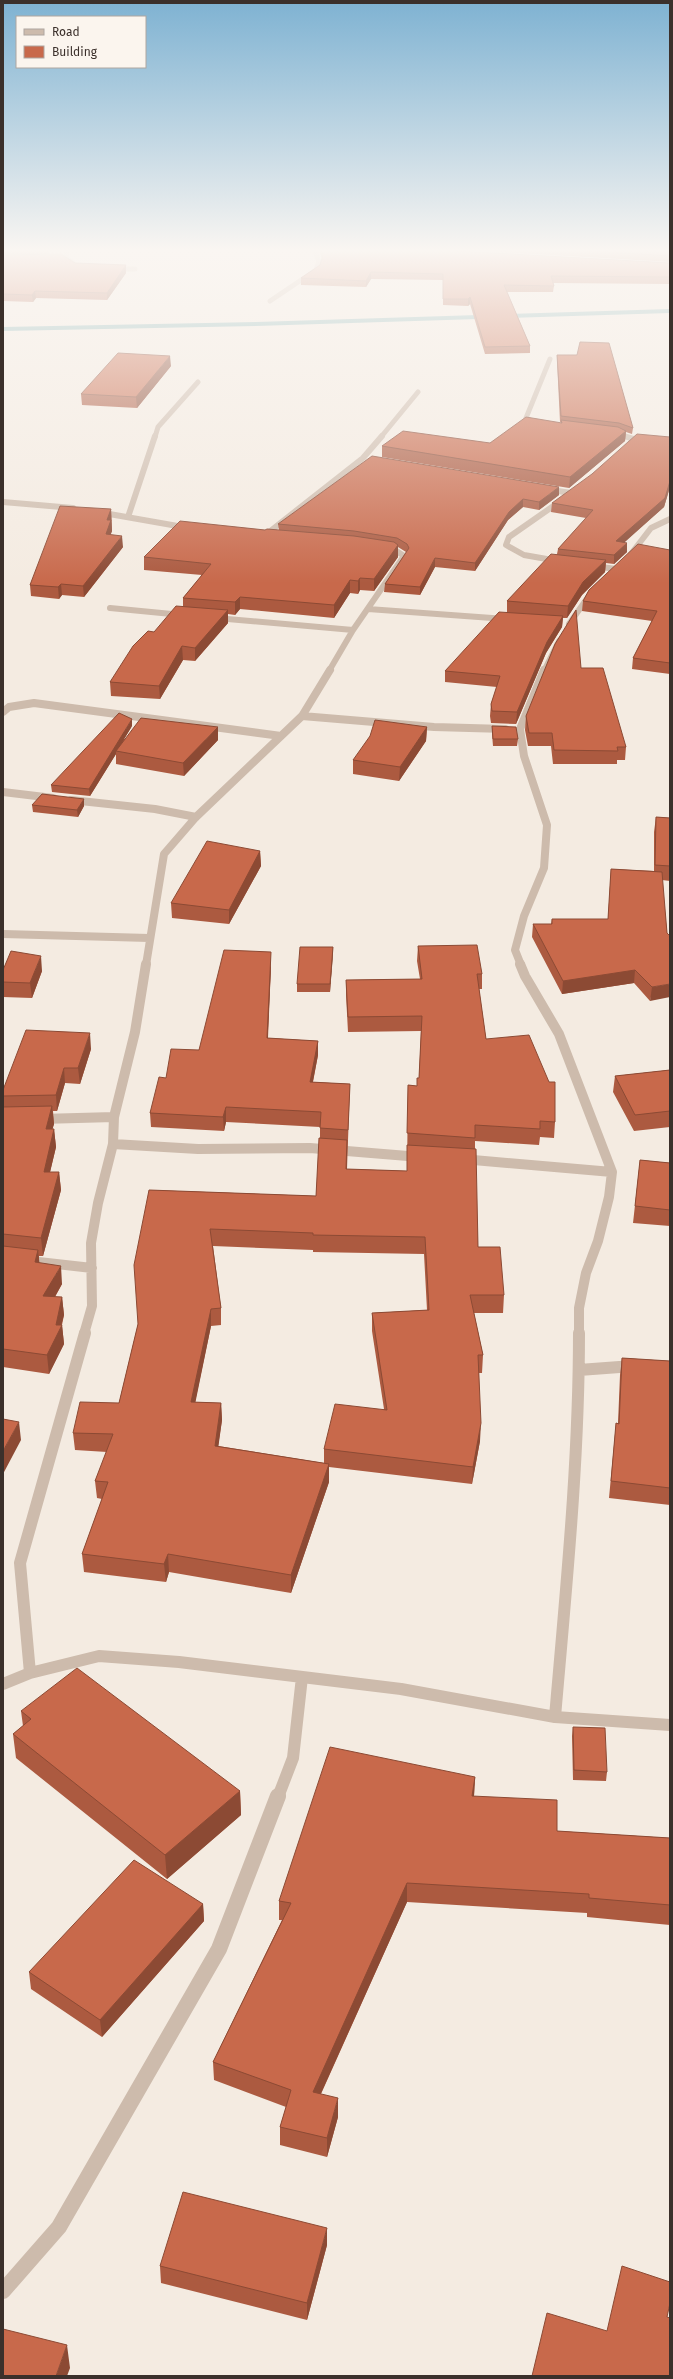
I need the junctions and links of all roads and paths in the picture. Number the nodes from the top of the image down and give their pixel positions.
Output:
1 (549, 361) edge
2 (198, 382) dead end
3 (418, 392) dead end
4 (542, 424) edge
5 (603, 431) edge
6 (620, 454) edge
7 (363, 458) junction
8 (371, 459) edge
9 (540, 488) edge
10 (577, 488) edge
11 (571, 493) junction
12 (3, 502) edge
13 (78, 509) edge
14 (92, 512) edge
15 (128, 518) junction
16 (670, 519) edge
17 (196, 529) edge
18 (257, 536) edge
19 (264, 536) junction
20 (272, 537) edge
21 (382, 548) edge
22 (562, 561) edge
23 (585, 564) edge
24 (621, 564) junction
25 (110, 608) dead end
26 (368, 609) junction
27 (189, 615) edge
28 (204, 617) edge
29 (516, 620) edge
30 (353, 630) junction
31 (3, 712) edge
32 (302, 716) junction
33 (520, 729) junction
34 (281, 736) junction
35 (3, 792) edge
36 (196, 817) junction
37 (3, 934) edge
38 (149, 938) junction
39 (114, 1117) junction
40 (28, 1119) edge
41 (113, 1144) junction
42 (430, 1157) edge
43 (454, 1159) edge
44 (612, 1172) junction
45 (3, 1258) edge
46 (92, 1268) junction
47 (642, 1366) edge
48 (579, 1370) junction
49 (30, 1673) junction
50 (302, 1677) junction
51 (3, 1684) edge
52 (555, 1717) junction
53 (670, 1725) edge
54 (3, 2291) edge

1 - 4 street
2 - 15 street
3 - 7 street
5 - 6 street
7 - 8 street
7 - 19 street
9 - 11 street
10 - 11 street
11 - 22 street
12 - 13 street
14 - 15 street
15 - 17 street
16 - 24 street
18 - 19 street
19 - 20 street
21 - 26 street
23 - 24 street
24 - 33 street
25 - 27 street
26 - 29 street
26 - 30 street
28 - 30 street
30 - 32 street
31 - 34 street
32 - 33 street
32 - 34 street
33 - 44 street
34 - 36 street
35 - 36 street
36 - 38 street
37 - 38 street
38 - 39 street
39 - 40 street
39 - 41 street
41 - 42 street
41 - 46 street
43 - 44 street
44 - 48 street
45 - 46 street
46 - 49 street
47 - 48 street
48 - 52 street
49 - 50 street
49 - 51 street
50 - 52 street
50 - 54 street
52 - 53 street

